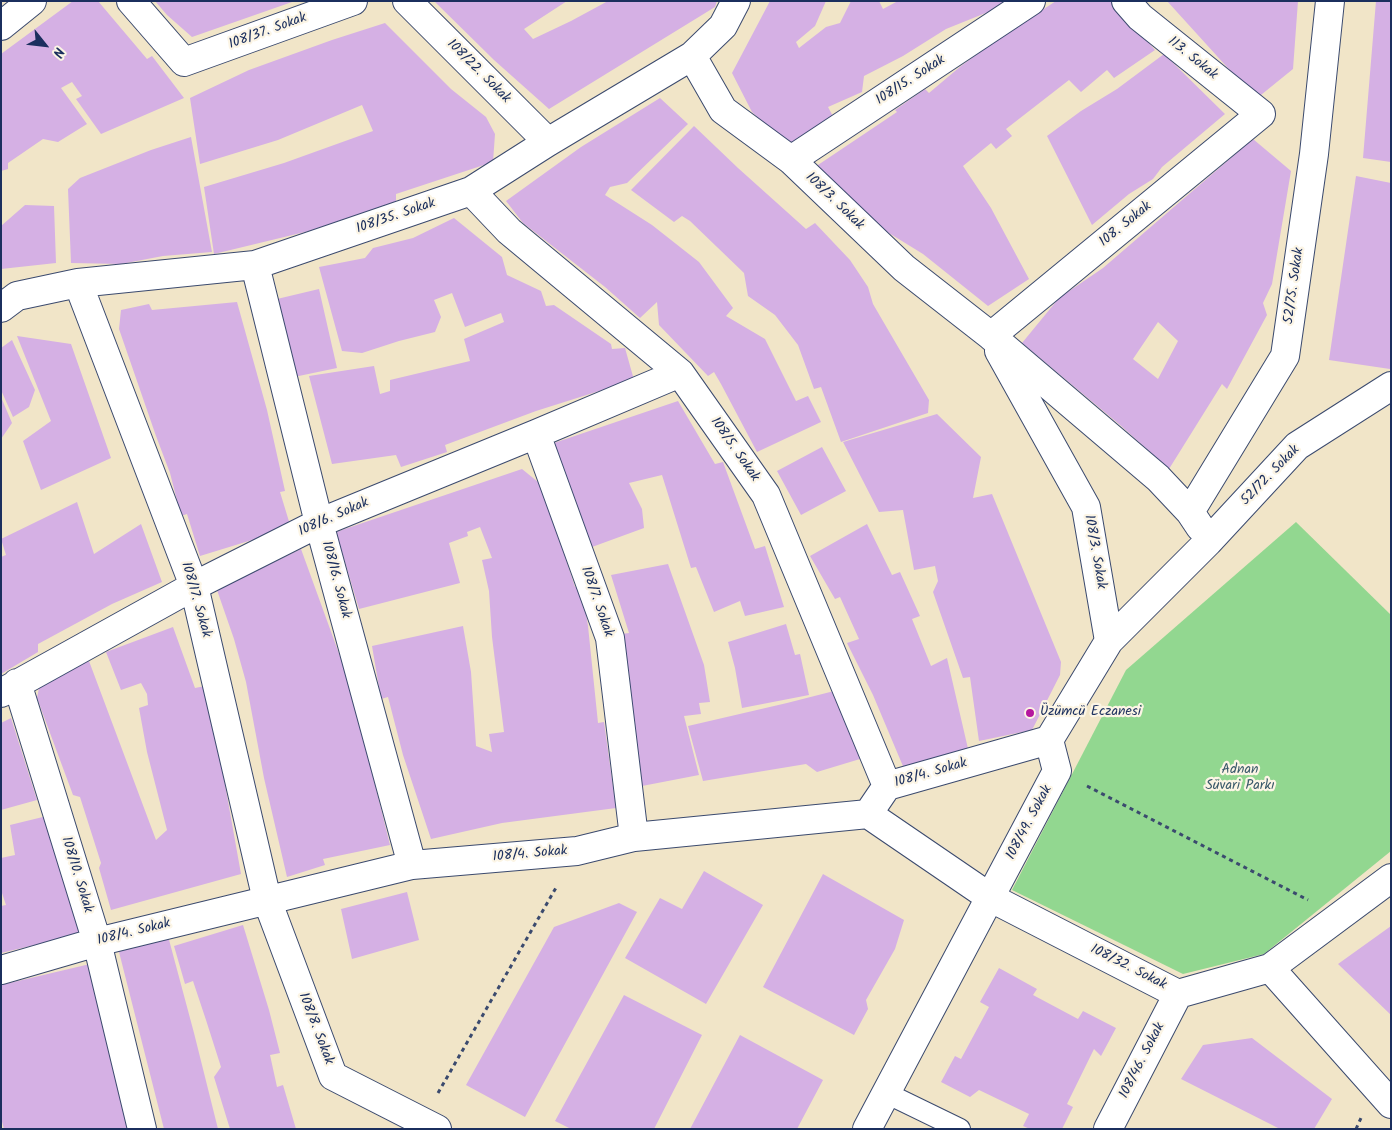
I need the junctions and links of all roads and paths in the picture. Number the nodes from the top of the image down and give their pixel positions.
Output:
1 (32, 1) edge
2 (131, 1) edge
3 (353, 1) edge
4 (407, 1) edge
5 (736, 1) edge
6 (1031, 1) edge
7 (1126, 1) edge
8 (1330, 1) edge
9 (1, 26) edge
10 (692, 56) junction
11 (1260, 114) joint
12 (548, 142) junction
13 (791, 160) junction
14 (471, 191) junction
15 (256, 265) junction
16 (78, 283) junction
17 (1, 308) edge
18 (991, 336) junction
19 (680, 373) junction
20 (1391, 386) edge
21 (536, 434) junction
22 (1190, 512) junction
23 (319, 523) junction
24 (1208, 542) junction
25 (194, 586) junction
26 (1109, 641) junction
27 (9, 688) edge
28 (1049, 740) junction
29 (1057, 770) junction
30 (887, 786) junction
31 (868, 814) junction
32 (634, 837) junction
33 (577, 851) junction
34 (412, 865) junction
35 (1391, 878) edge
36 (991, 898) junction
37 (267, 900) junction
38 (1339, 916) junction
39 (97, 942) junction
40 (1270, 968) junction
41 (1, 970) edge
42 (1178, 994) junction
43 (886, 1093) junction
44 (1391, 1104) edge
45 (424, 1126) edge
46 (142, 1129) edge
47 (867, 1129) edge
48 (960, 1129) edge
49 (1108, 1129) edge

1 - 9 street
2 - 3 street, 108/37. Sokak
4 - 12 street, 108/22. Sokak
5 - 10 street, 108/35. Sokak
6 - 13 street, 108/15. Sokak
7 - 11 street, 113. Sokak
8 - 22 street, 52/75. Sokak
10 - 12 street, 108/35. Sokak
10 - 13 street, 108/3. Sokak
11 - 18 street, 108. Sokak
12 - 14 street, 108/35. Sokak
13 - 18 street, 108/3. Sokak
14 - 15 street, 108/35. Sokak
14 - 19 street, 108/5. Sokak
15 - 16 street, 108/35. Sokak
15 - 23 street, 108/16. Sokak
16 - 17 street, 108/35. Sokak
16 - 25 street, 108/17. Sokak
18 - 22 street, 108/3. Sokak
18 - 26 street, 108/3. Sokak
19 - 21 street, 108/6. Sokak
19 - 30 street, 108/5. Sokak
20 - 24 street, 52/72. Sokak
21 - 23 street, 108/6. Sokak
21 - 32 street, 108/7. Sokak
22 - 24 street
23 - 25 street, 108/6. Sokak
23 - 34 street, 108/16. Sokak
24 - 26 street
25 - 27 street, 108/6. Sokak
25 - 37 street, 108/17. Sokak
26 - 28 street
27 - 39 street, 108/10. Sokak
28 - 29 street, 108/49. Sokak
28 - 30 street, 108/4. Sokak
29 - 36 street, 108/49. Sokak
29 - 38 path
30 - 31 street, 108/4. Sokak
31 - 32 street, 108/4. Sokak
31 - 36 street, 108/32. Sokak
32 - 33 street, 108/4. Sokak
33 - 34 street, 108/4. Sokak
33 - 45 path
34 - 37 street, 108/4. Sokak
35 - 38 street
36 - 42 street, 108/32. Sokak
36 - 43 street, 108/49. Sokak
37 - 39 street, 108/4. Sokak
37 - 45 street, 108/8. Sokak
38 - 40 street
39 - 41 street, 108/4. Sokak
39 - 46 street, 108/10. Sokak
40 - 42 street, 108/32. Sokak
40 - 44 street
42 - 49 street, 108/46. Sokak
43 - 47 street, 108/49. Sokak
43 - 48 lane

